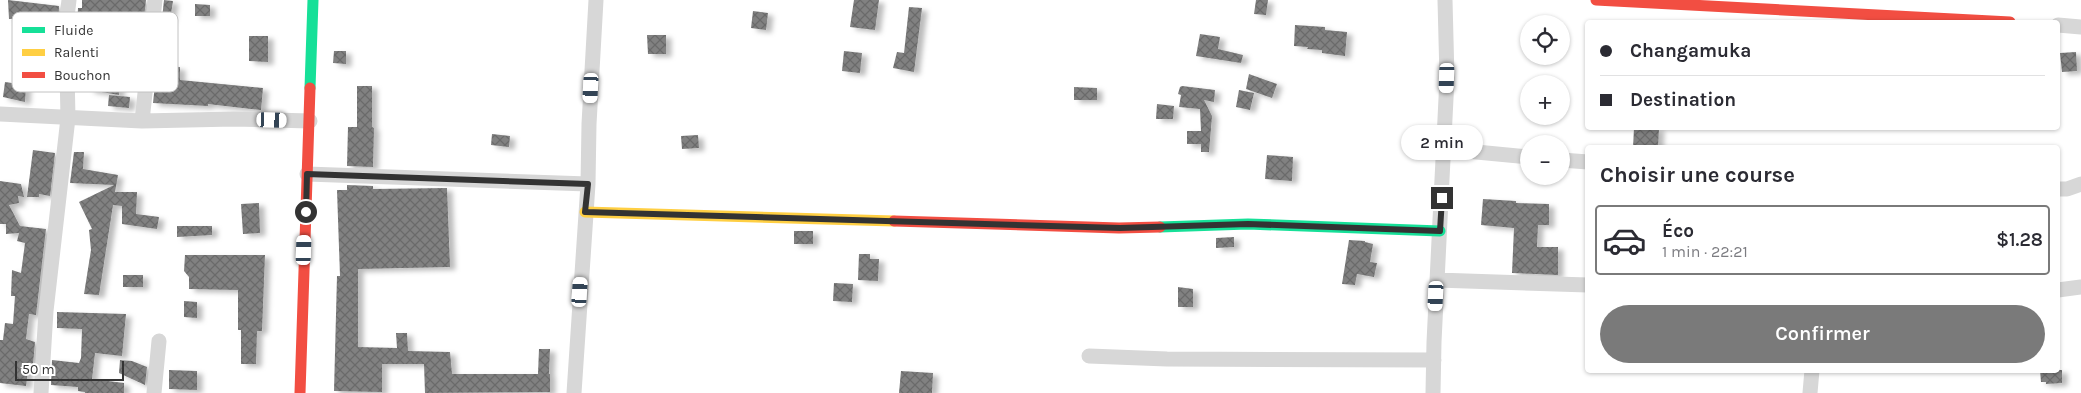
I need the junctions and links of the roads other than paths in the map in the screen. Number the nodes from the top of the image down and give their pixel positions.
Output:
1 (313, 0) edge
2 (596, 0) edge
3 (1445, 0) edge
4 (1596, 0) edge
5 (1972, 20) edge
6 (2060, 25) edge
7 (2081, 27) edge
8 (67, 92) edge
9 (145, 92) edge
10 (0, 114) edge
11 (68, 118) junction
12 (310, 121) junction
13 (142, 122) junction
14 (1445, 149) junction
15 (1520, 156) edge
16 (1570, 161) edge
17 (1585, 162) edge
18 (307, 174) junction
19 (588, 184) junction
20 (2081, 184) edge
21 (2060, 189) edge
22 (585, 212) junction
23 (1440, 231) junction
24 (1437, 280) junction
25 (1585, 285) edge
26 (2081, 287) edge
27 (2060, 290) edge
28 (159, 341) dead end
29 (1089, 356) dead end
30 (1434, 360) junction
31 (1812, 373) edge
32 (41, 393) edge
33 (154, 393) edge
34 (300, 393) edge
35 (574, 393) edge
36 (1433, 393) edge
37 (1810, 393) edge

1 - 12 main road
2 - 19 street
3 - 14 street
4 - 5 main road
6 - 7 street
8 - 11 street
9 - 13 street
10 - 11 street
11 - 13 street
11 - 32 street
12 - 13 street
12 - 18 main road
14 - 15 street
14 - 23 street
16 - 17 street
18 - 19 street
18 - 34 main road
19 - 22 street
20 - 21 street
22 - 23 main road
22 - 35 street
23 - 24 street
24 - 25 street
24 - 30 street
26 - 27 street
28 - 33 street
29 - 30 street
30 - 36 street
31 - 37 street

